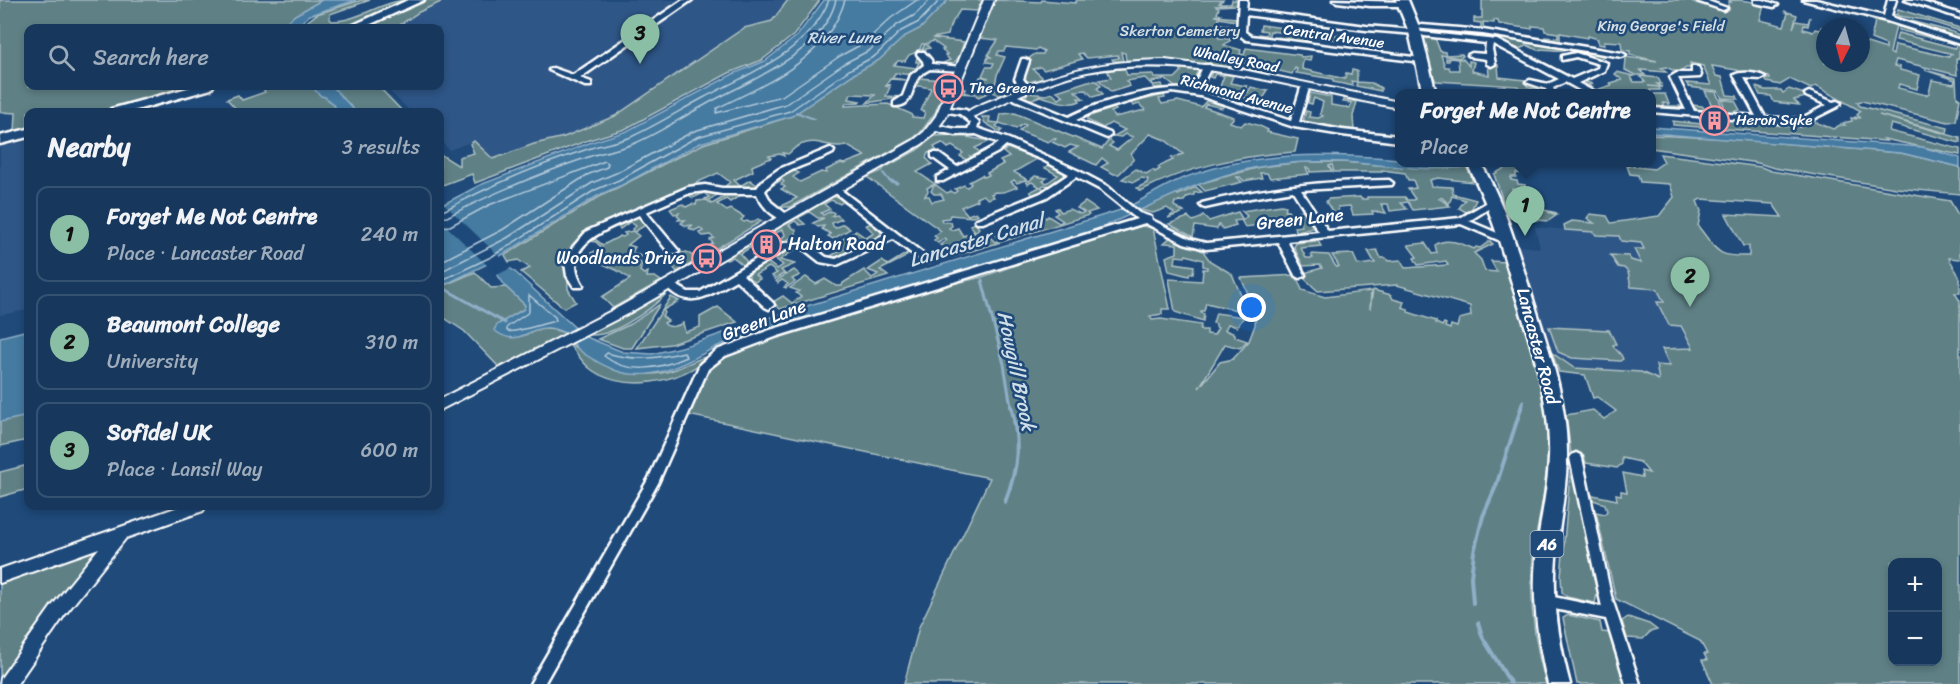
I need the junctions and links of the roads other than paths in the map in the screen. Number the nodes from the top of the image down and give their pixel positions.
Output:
1 (418, 0) edge
2 (688, 0) edge
3 (989, 0) edge
4 (1243, 0) edge
5 (1337, 0) edge
6 (1698, 0) edge
7 (1806, 0) edge
8 (1892, 0) edge
9 (1909, 0) edge
10 (1388, 2) edge
11 (1403, 2) edge
12 (1723, 8) dead end
13 (1241, 12) junction
14 (1960, 16) edge
15 (1888, 19) junction
16 (362, 24) edge
17 (1415, 30) junction
18 (1490, 41) junction
19 (1960, 42) edge
20 (921, 54) dead end
21 (1472, 55) dead end
22 (1622, 55) dead end
23 (1565, 58) dead end
24 (1421, 60) junction
25 (1025, 61) dead end
26 (928, 66) junction
27 (1206, 67) junction
28 (961, 69) junction
29 (1695, 69) dead end
30 (553, 70) dead end
31 (1761, 77) dead end
32 (574, 78) junction
33 (1570, 81) junction
34 (1530, 82) dead end
35 (588, 84) dead end
36 (1026, 88) junction
37 (1305, 88) junction
38 (1429, 89) edge
39 (1548, 89) edge
40 (1553, 89) edge
41 (1586, 89) edge
42 (193, 90) edge
43 (1194, 94) junction
44 (1809, 94) dead end
45 (1010, 96) junction
46 (897, 104) dead end
47 (1395, 104) edge
48 (130, 108) edge
49 (945, 109) junction
50 (1656, 110) edge
51 (1691, 113) junction
52 (968, 115) junction
53 (1071, 119) junction
54 (1762, 119) junction
55 (1294, 124) junction
56 (934, 128) junction
57 (972, 130) junction
58 (24, 135) edge
59 (1107, 135) dead end
60 (1395, 139) edge
61 (0, 140) edge
62 (1006, 141) junction
63 (830, 151) dead end
64 (935, 155) dead end
65 (1476, 167) edge
66 (957, 170) junction
67 (1076, 173) junction
68 (940, 179) dead end
69 (1389, 183) dead end
70 (1295, 188) junction
71 (836, 189) junction
72 (760, 191) junction
73 (1493, 202) junction
74 (1205, 205) dead end
75 (641, 212) junction
76 (786, 218) junction
77 (1148, 219) junction
78 (980, 221) dead end
79 (1461, 221) junction
80 (894, 234) junction
81 (1324, 234) junction
82 (1281, 239) junction
83 (1506, 240) junction
84 (674, 251) dead end
85 (919, 258) dead end
86 (737, 275) junction
87 (1299, 275) dead end
88 (669, 284) junction
89 (578, 285) dead end
90 (764, 304) dead end
91 (444, 403) edge
92 (1576, 458) dead end
93 (187, 510) edge
94 (120, 534) junction
95 (0, 576) edge
96 (1544, 602) junction
97 (1610, 614) junction
98 (7, 684) edge
99 (537, 684) edge
100 (1559, 684) edge
101 (1633, 684) edge

1 - 16 main road
2 - 32 street
3 - 28 street
4 - 13 street
5 - 10 street
6 - 12 street
7 - 15 street
8 - 15 street
9 - 14 street
10 - 11 street
11 - 17 main road
13 - 17 street
13 - 24 street, Central Avenue
15 - 19 street
17 - 18 street
17 - 22 street
17 - 24 main road
18 - 21 street
18 - 33 street
20 - 26 street
23 - 33 street
24 - 38 main road
25 - 36 street
26 - 28 street
26 - 46 street
27 - 36 street, Whalley Road
27 - 37 street, Whalley Road
27 - 43 street
28 - 49 street
29 - 51 street
30 - 32 street
31 - 54 street
32 - 35 street
33 - 40 street
33 - 41 street
34 - 39 street
36 - 45 street, Whalley Road
37 - 47 street, Whalley Road
37 - 55 street
42 - 48 main road
43 - 53 street, Richmond Avenue
43 - 55 street, Richmond Avenue
44 - 54 street
45 - 52 street, Whalley Road
45 - 53 street
49 - 52 street
49 - 56 street
50 - 51 street
51 - 54 street
52 - 57 street
53 - 59 street
55 - 60 street, Richmond Avenue
56 - 57 street, Green Lane
56 - 71 street
57 - 62 street, Green Lane
58 - 61 main road
62 - 66 street
62 - 67 street, Green Lane
63 - 72 street
64 - 66 street
65 - 73 main road, A6
66 - 68 street
67 - 77 street, Green Lane
67 - 78 street
69 - 70 street
70 - 74 street
70 - 81 street
71 - 76 street
71 - 80 street
72 - 75 street
72 - 76 street
73 - 79 street, Green Lane
73 - 83 main road, Lancaster Road / A6
75 - 84 street
75 - 89 street
76 - 88 street
77 - 82 street, Green Lane
77 - 99 street, Green Lane
79 - 81 street, Green Lane
79 - 83 street, Green Lane
80 - 85 street
80 - 86 street
81 - 82 street, Green Lane
82 - 87 street
83 - 96 main road, Lancaster Road / A6
86 - 88 street
86 - 90 street
88 - 91 street
92 - 97 street
93 - 94 street
94 - 95 street
94 - 98 street
96 - 97 street
96 - 100 main road, Lancaster Road / A6
97 - 101 street

